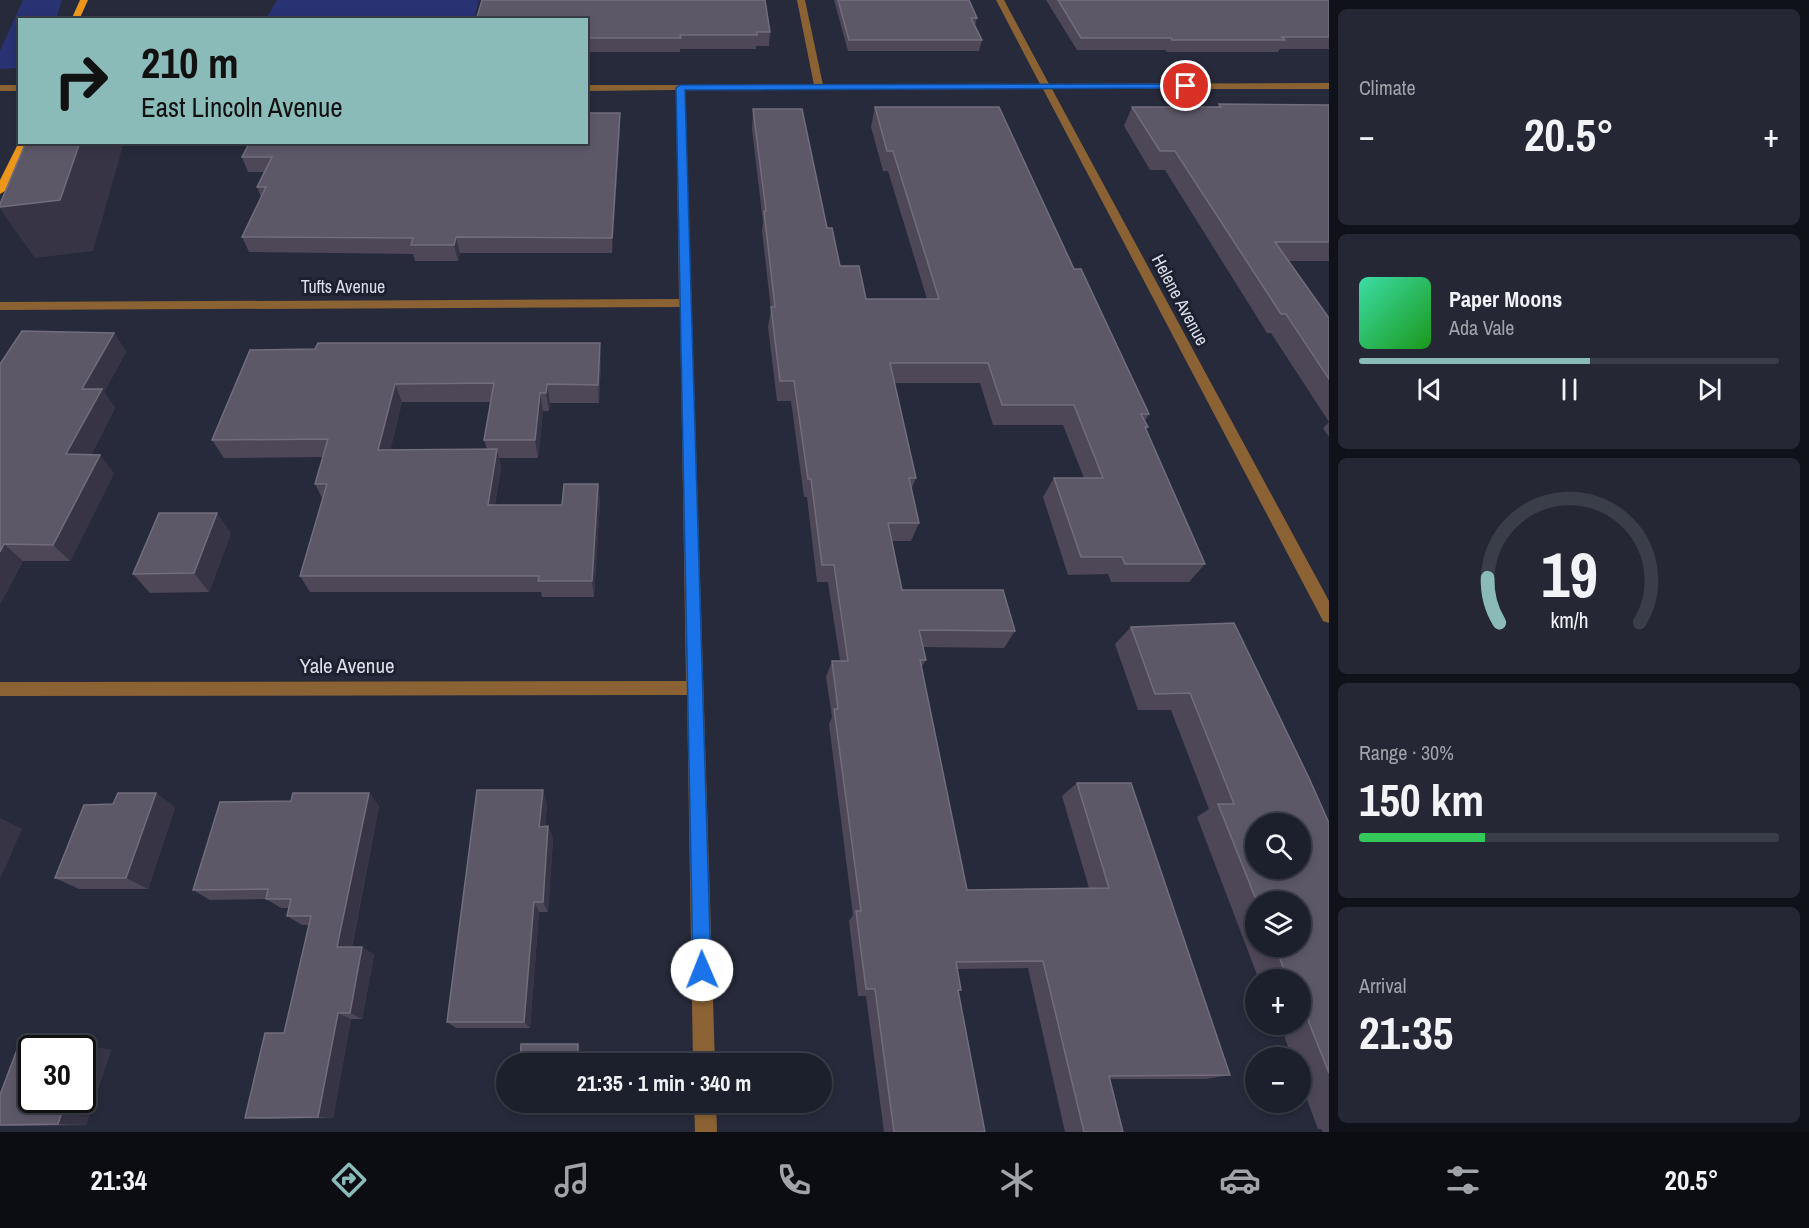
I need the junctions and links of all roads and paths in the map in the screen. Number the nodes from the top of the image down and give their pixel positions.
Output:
1 (84, 0) edge
2 (801, 0) edge
3 (1000, 0) edge
4 (76, 18) edge
5 (1329, 86) edge
6 (819, 87) junction
7 (1046, 87) junction
8 (0, 88) edge
9 (18, 88) edge
10 (588, 88) edge
11 (680, 88) junction
12 (22, 144) edge
13 (0, 191) edge
14 (686, 303) junction
15 (0, 306) edge
16 (1329, 616) edge
17 (695, 688) junction
18 (0, 689) edge
19 (704, 1053) edge
20 (705, 1113) edge
21 (706, 1132) edge

1 - 4 main road
2 - 6 street
3 - 7 street, Helene Avenue
5 - 7 street
6 - 7 street
6 - 11 street
7 - 16 street, Helene Avenue
8 - 9 street
10 - 11 street
11 - 14 street
12 - 13 main road
14 - 15 street, Tufts Avenue
14 - 17 street
17 - 18 street, Yale Avenue
17 - 19 street
20 - 21 street

